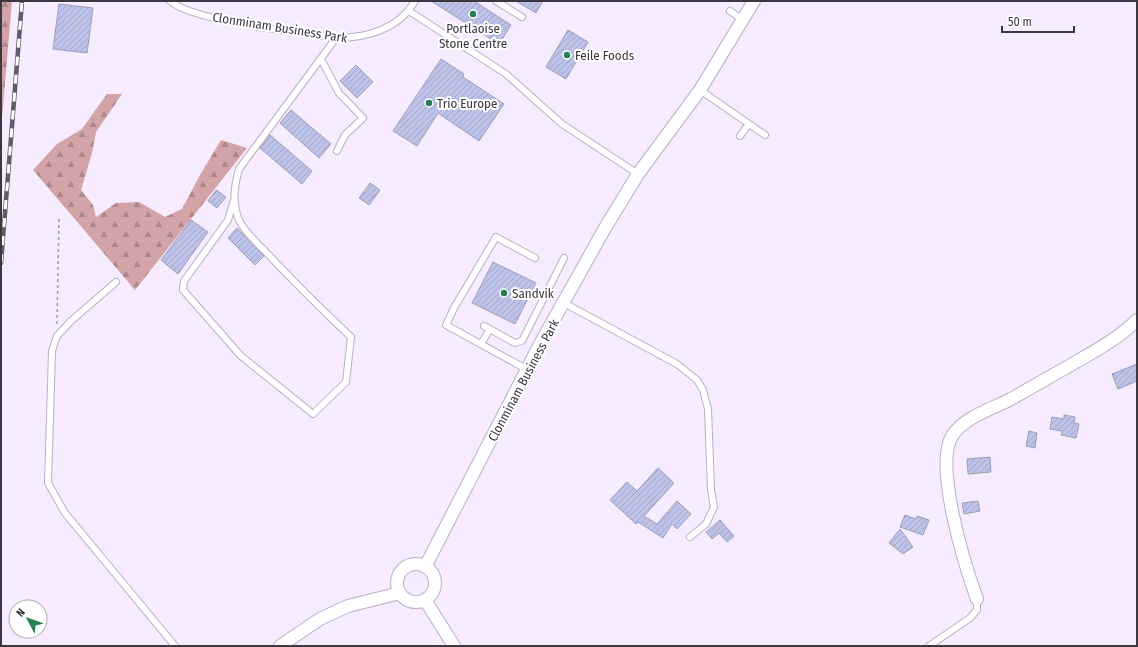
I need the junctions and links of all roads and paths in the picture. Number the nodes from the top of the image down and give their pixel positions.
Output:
1 (170, 1) edge
2 (415, 1) edge
3 (496, 1) edge
4 (754, 1) edge
5 (409, 11) junction
6 (730, 12) dead end
7 (522, 17) dead end
8 (743, 20) junction
9 (336, 38) junction
10 (321, 59) junction
11 (700, 90) junction
12 (749, 124) junction
13 (765, 135) dead end
14 (740, 136) dead end
15 (337, 151) dead end
16 (638, 174) junction
17 (234, 200) junction
18 (59, 216) dead end
19 (535, 258) dead end
20 (564, 258) dead end
21 (116, 282) dead end
22 (564, 303) junction
23 (1137, 320) edge
24 (57, 336) junction
25 (482, 344) junction
26 (528, 370) junction
27 (690, 537) dead end
28 (425, 567) junction
29 (400, 593) junction
30 (977, 599) joint
31 (425, 600) junction
32 (284, 644) edge
33 (175, 646) edge
34 (454, 646) edge
35 (929, 646) edge

1 - 9 lane, Clonminam Business Park
2 - 5 lane, Clonminam Business Park
3 - 7 lane
4 - 8 street, Clonminam Business Park
5 - 9 lane, Clonminam Business Park
5 - 16 lane
6 - 8 lane
8 - 11 street, Clonminam Business Park
9 - 10 lane
10 - 15 lane
10 - 17 lane
11 - 12 lane
11 - 16 street, Clonminam Business Park
12 - 13 lane
12 - 14 lane
16 - 22 street, Clonminam Business Park
17 - 17 lane
18 - 24 path
19 - 25 lane
20 - 25 lane
21 - 24 lane
22 - 26 street, Clonminam Business Park
22 - 27 lane
23 - 30 street
24 - 33 lane
25 - 26 lane
26 - 28 street, Clonminam Business Park
28 - 29 street
28 - 31 street
29 - 31 street
29 - 32 street
30 - 35 lane
31 - 34 street

